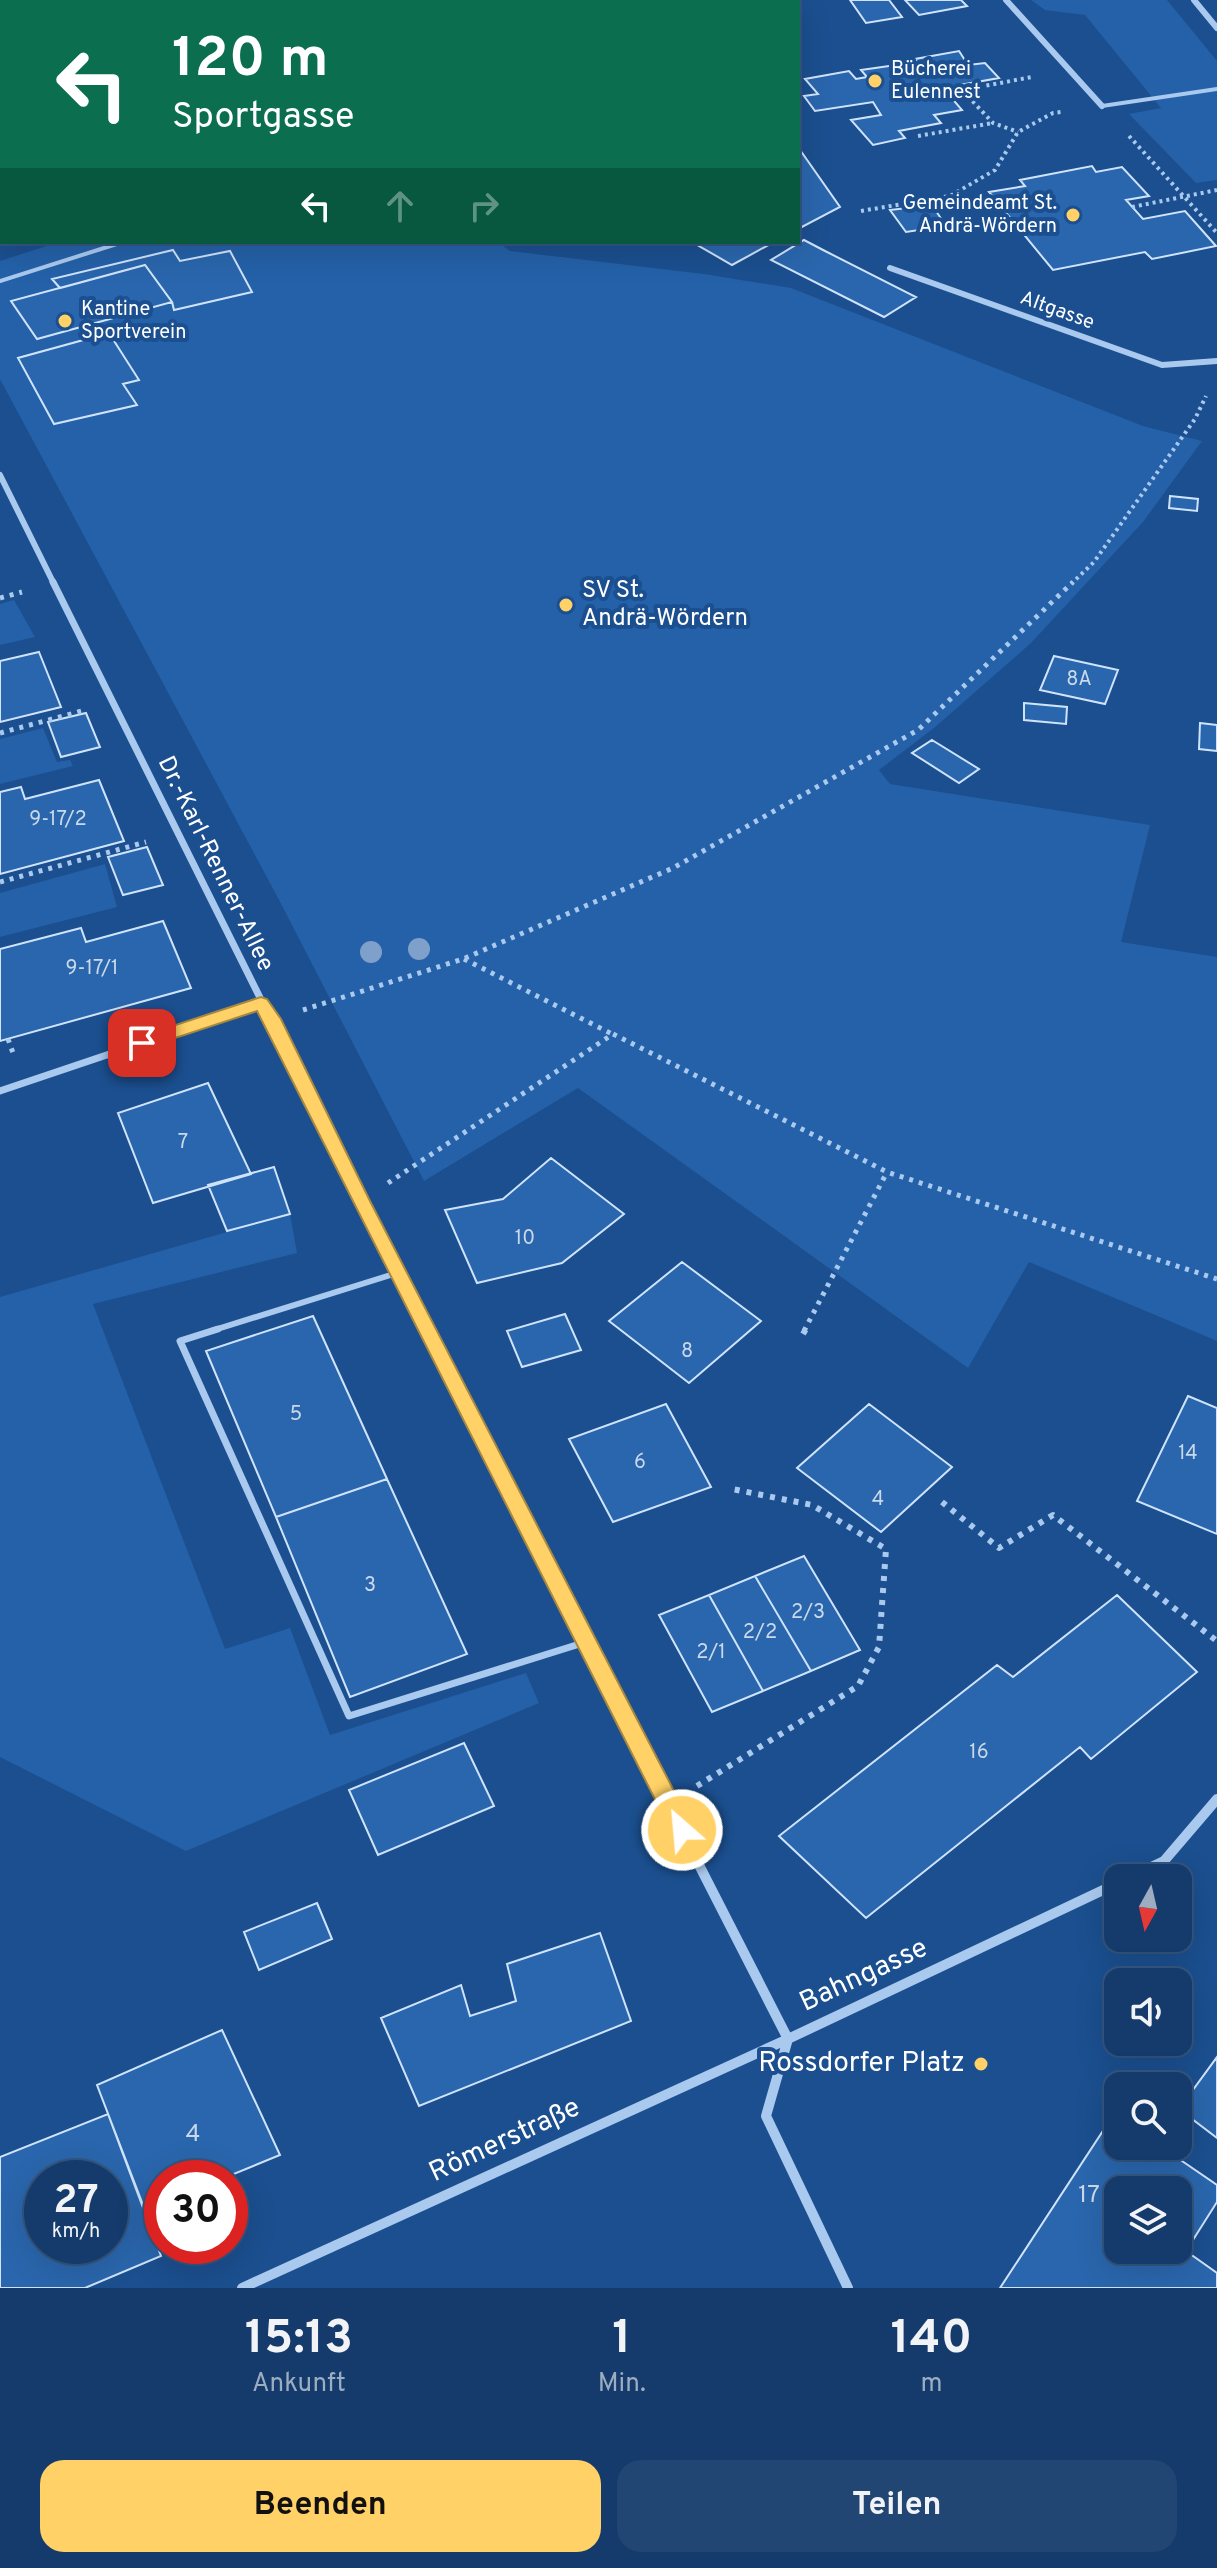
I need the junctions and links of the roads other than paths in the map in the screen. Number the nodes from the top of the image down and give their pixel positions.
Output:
1 (1194, 0) edge
2 (1008, 2) edge
3 (1217, 28) edge
4 (1217, 89) edge
5 (1102, 106) joint
6 (117, 244) edge
7 (890, 268) dead end
8 (0, 281) edge
9 (1217, 361) edge
10 (0, 475) edge
11 (261, 1003) junction
12 (0, 1091) edge
13 (397, 1273) junction
14 (586, 1642) junction
15 (1217, 1799) edge
16 (1158, 1864) edge
17 (1104, 1890) edge
18 (788, 2039) junction
19 (242, 2288) edge
20 (848, 2288) edge

1 - 3 street
2 - 5 street
4 - 5 lane
6 - 8 lane
7 - 9 street, Altgasse
10 - 11 street, Dr.-Karl-Renner-Allee
11 - 12 street
11 - 13 street, Dr.-Karl-Renner-Allee
13 - 14 street, Dr.-Karl-Renner-Allee
13 - 14 lane
14 - 18 street, Dr.-Karl-Renner-Allee
15 - 16 street
17 - 18 street, Bahngasse
18 - 19 street, Römerstraße
18 - 20 street, Bahngasse

